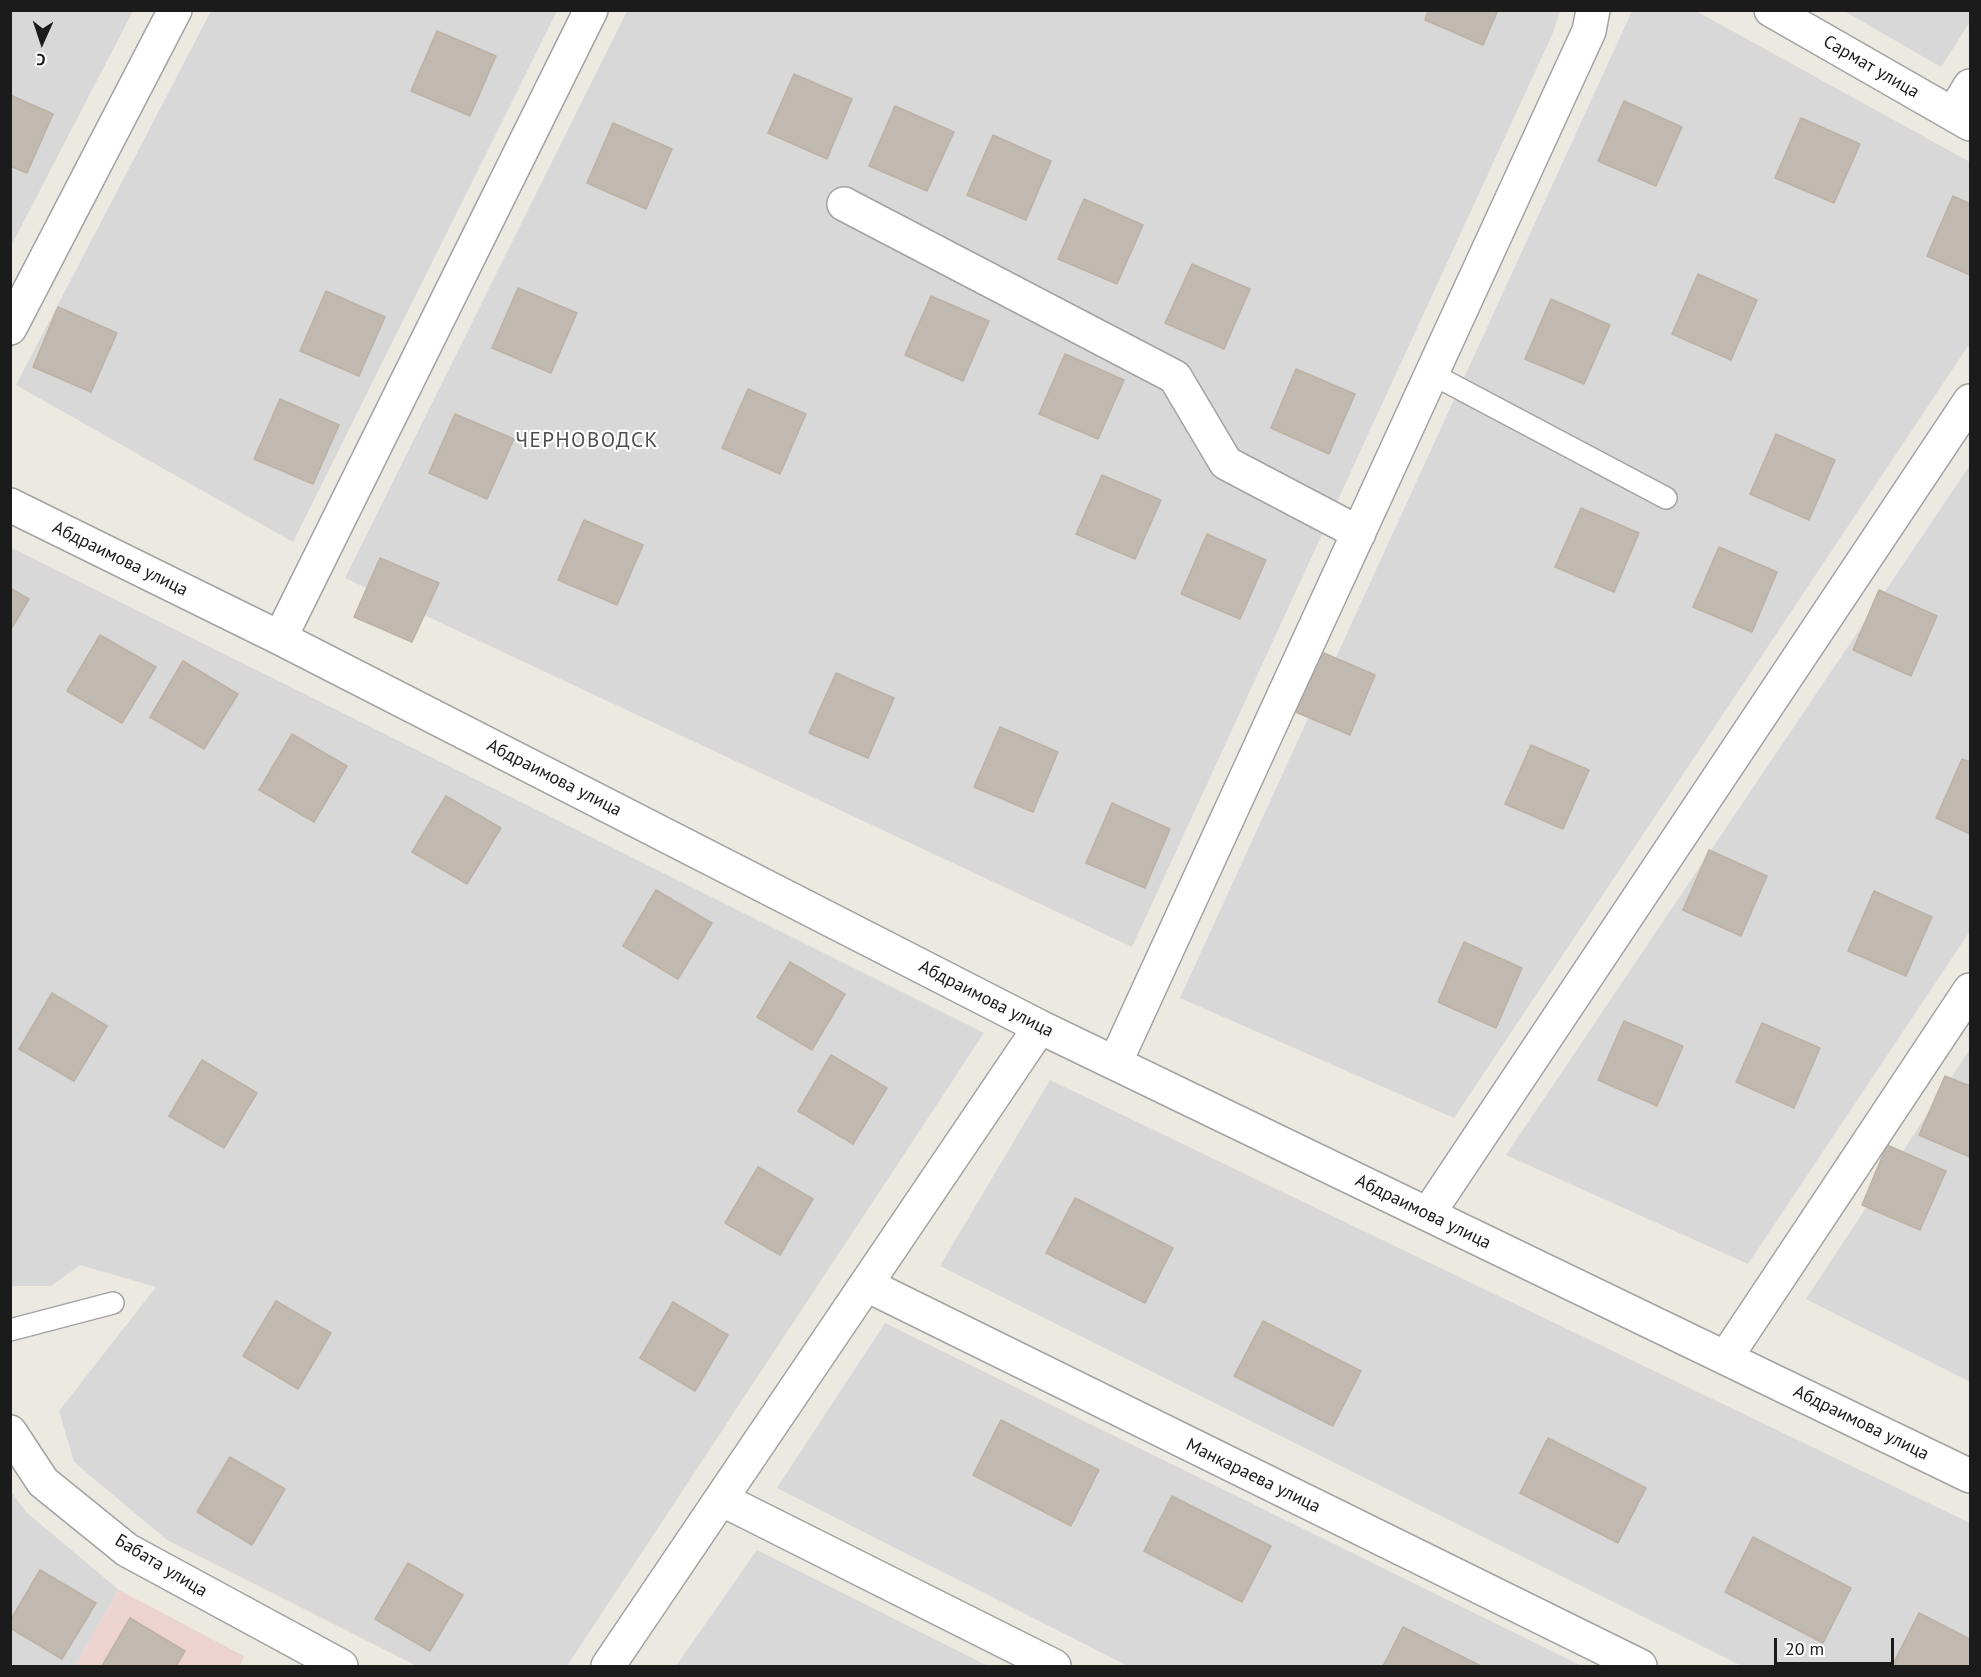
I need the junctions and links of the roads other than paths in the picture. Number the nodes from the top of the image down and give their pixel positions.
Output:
1 (175, 10) edge
2 (591, 10) edge
3 (1593, 10) edge
4 (1771, 10) edge
5 (1971, 86) edge
6 (1962, 119) edge
7 (844, 204) dead end
8 (10, 328) edge
9 (1431, 374) junction
10 (1971, 401) edge
11 (1666, 498) dead end
12 (10, 505) edge
13 (1359, 533) junction
14 (280, 638) junction
15 (1971, 990) edge
16 (1040, 1027) junction
17 (1115, 1063) junction
18 (1428, 1214) junction
19 (867, 1285) junction
20 (113, 1304) dead end
21 (10, 1330) edge
22 (1725, 1358) junction
23 (10, 1432) edge
24 (1971, 1476) edge
25 (721, 1499) junction
26 (340, 1666) edge
27 (608, 1666) edge
28 (1054, 1666) edge
29 (1640, 1666) edge

1 - 8 street
2 - 14 street
3 - 9 street
4 - 6 street, Сармат улица
5 - 6 street
7 - 13 street
9 - 11 lane
9 - 13 street
10 - 18 street
12 - 14 street, Абдраимова улица
13 - 17 street
14 - 16 street, Абдраимова улица
15 - 22 street
16 - 17 street, Абдраимова улица
16 - 19 street
17 - 18 street, Абдраимова улица
18 - 22 street, Абдраимова улица
19 - 25 street
19 - 29 street, Манкараева улица
20 - 21 lane
22 - 24 street, Абдраимова улица
23 - 26 street, Бабата улица
25 - 27 street
25 - 28 street

